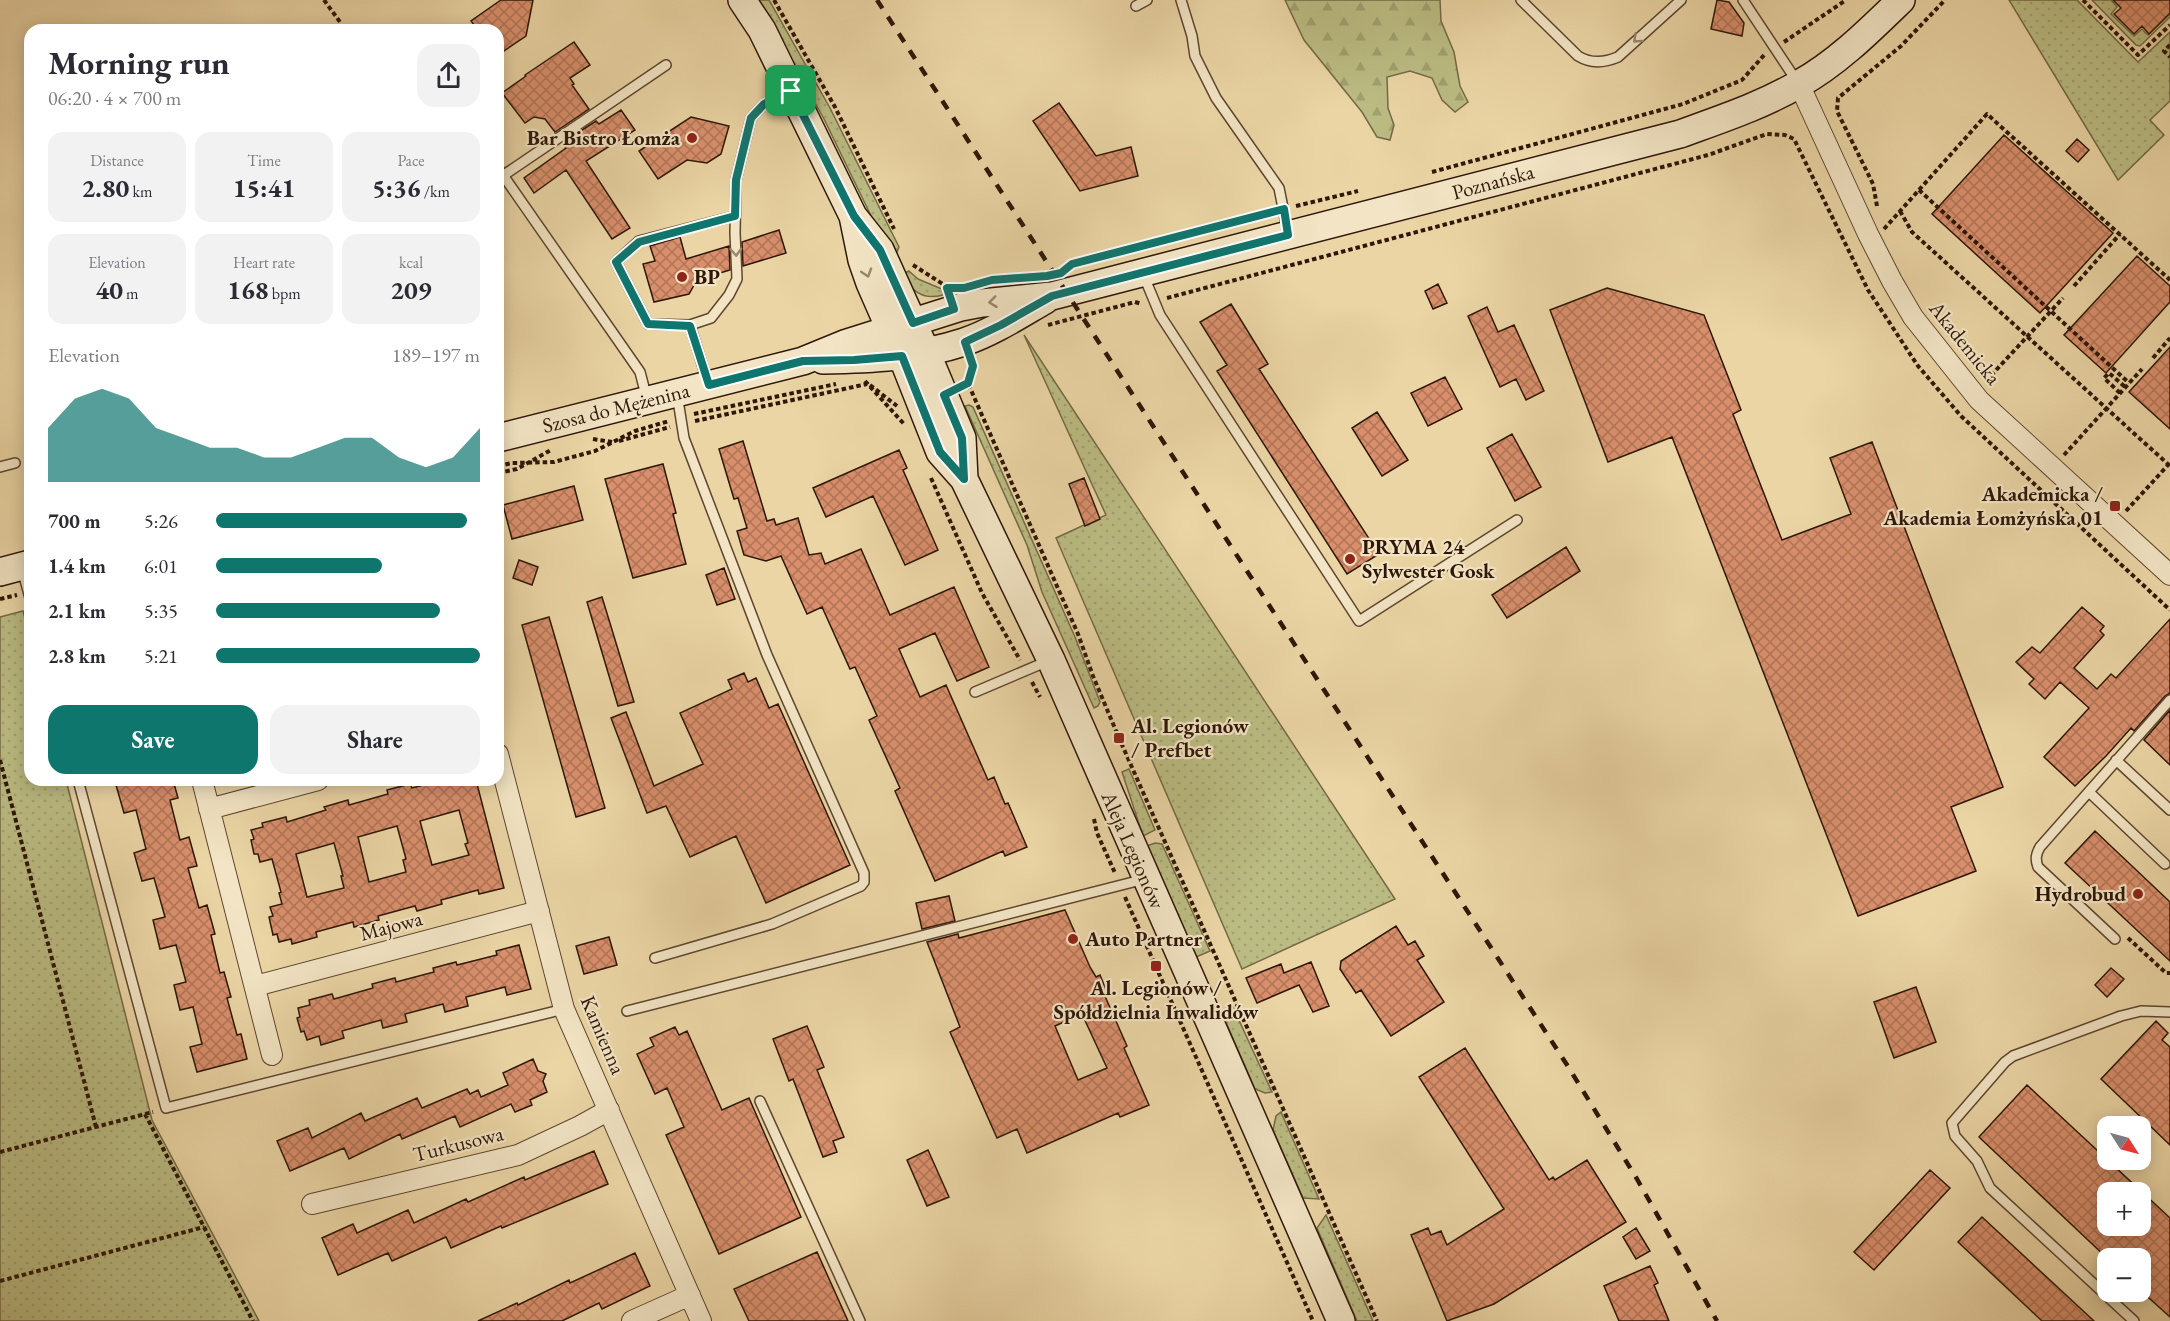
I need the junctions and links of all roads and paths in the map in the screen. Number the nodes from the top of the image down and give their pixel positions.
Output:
1 (324, 0) edge
2 (742, 0) edge
3 (774, 0) edge
4 (1147, 0) edge
5 (1181, 0) edge
6 (1521, 0) edge
7 (1681, 0) edge
8 (1743, 0) edge
9 (1846, 0) edge
10 (1901, 0) edge
11 (1945, 0) edge
12 (2083, 0) edge
13 (1136, 6) dead end
14 (340, 22) dead end
15 (2170, 24) edge
16 (2170, 45) edge
17 (1776, 47) junction
18 (2170, 57) edge
19 (666, 65) dead end
20 (1799, 84) junction
21 (791, 91) junction
22 (1755, 139) dead end
23 (504, 171) edge
24 (1426, 174) dead end
25 (504, 180) edge
26 (1919, 190) junction
27 (1359, 191) dead end
28 (1900, 211) junction
29 (1877, 214) dead end
30 (735, 216) junction
31 (1881, 221) dead end
32 (1286, 222) junction
33 (896, 233) dead end
34 (2120, 234) junction
35 (910, 263) dead end
36 (1142, 272) junction
37 (2170, 279) edge
38 (1056, 284) junction
39 (2074, 286) dead end
40 (953, 295) junction
41 (2063, 298) dead end
42 (1153, 301) junction
43 (2051, 311) junction
44 (690, 326) junction
45 (1044, 326) dead end
46 (902, 327) junction
47 (2027, 337) junction
48 (2170, 338) edge
49 (965, 342) junction
50 (914, 354) junction
51 (2152, 358) dead end
52 (803, 361) junction
53 (2142, 369) dead end
54 (1977, 375) dead end
55 (851, 381) dead end
56 (840, 383) dead end
57 (968, 383) junction
58 (1985, 383) junction
59 (2128, 383) junction
60 (867, 384) junction
61 (709, 385) junction
62 (1989, 388) dead end
63 (2120, 393) junction
64 (648, 400) junction
65 (679, 405) junction
66 (2106, 408) junction
67 (924, 409) junction
68 (504, 436) edge
69 (2054, 450) dead end
70 (15, 463) dead end
71 (504, 465) edge
72 (2170, 465) edge
73 (0, 467) edge
74 (2119, 510) dead end
75 (1517, 520) dead end
76 (17, 568) edge
77 (2170, 575) edge
78 (24, 584) edge
79 (1050, 660) junction
80 (975, 692) dead end
81 (2170, 700) edge
82 (0, 760) edge
83 (2116, 760) junction
84 (504, 776) edge
85 (80, 786) edge
86 (203, 786) edge
87 (295, 786) edge
88 (2089, 792) junction
89 (209, 809) junction
90 (2170, 810) edge
91 (2165, 864) dead end
92 (1146, 879) junction
93 (539, 911) junction
94 (2115, 939) joint
95 (655, 957) dead end
96 (2170, 973) edge
97 (255, 986) junction
98 (564, 1009) junction
99 (627, 1011) dead end
100 (2170, 1012) edge
101 (273, 1056) dead end
102 (760, 1101) dead end
103 (166, 1108) junction
104 (609, 1110) junction
105 (145, 1114) junction
106 (96, 1127) junction
107 (0, 1152) edge
108 (312, 1204) dead end
109 (204, 1227) junction
110 (0, 1281) edge
111 (690, 1295) junction
112 (253, 1321) edge
113 (632, 1321) edge
114 (701, 1321) edge
115 (860, 1321) edge
116 (1341, 1321) edge
117 (1377, 1321) edge
118 (2134, 1321) edge

1 - 14 path
2 - 21 main road, Aleja Legionów
3 - 33 path
4 - 13 lane
5 - 32 lane
7 -> 6 lane
8 - 17 lane
9 - 17 path
10 - 20 main road, Poznańska
11 - 29 path
12 - 15 path
16 - 18 path
17 - 20 lane
17 - 24 path
19 - 23 lane
20 - 32 main road, Poznańska
20 - 77 street, Akademicka
21 - 30 lane
21 - 46 main road, Aleja Legionów
22 - 42 path
25 - 64 lane
26 - 28 path
26 - 34 path
26 - 43 path
27 - 32 path
28 - 31 path
28 - 47 path
30 -> 44 lane
30 - 44 lane
32 - 36 main road, Poznańska
32 - 38 path
34 - 37 path
34 - 39 path
35 - 40 path
36 - 38 main road, Poznańska
36 - 42 lane
38 -> 40 main road, Poznańska
38 - 49 main road, Poznańska
40 - 46 main road, Poznańska
41 - 43 path
42 - 45 path
42 - 75 lane
43 - 47 path
43 - 59 path
44 - 61 lane
46 - 50 main road, Aleja Legionów
46 - 52 main road, Szosa do Mężenina
47 - 58 path
47 - 66 path
48 - 51 path
49 - 50 main road, Poznańska
49 - 57 path
50 - 52 main road, Szosa do Mężenina
50 - 67 main road, Aleja Legionów
52 - 61 main road, Szosa do Mężenina
53 - 59 path
54 - 58 path
55 - 60 path
56 - 65 path
57 - 67 path
57 - 117 path
58 - 62 path
59 - 63 path
59 - 63 path
60 - 67 path
60 - 67 path
61 - 65 main road, Szosa do Mężenina
63 - 66 path
64 - 65 main road, Szosa do Mężenina
64 - 68 main road, Szosa do Mężenina
65 - 71 path
65 - 95 lane
66 - 69 path
66 - 72 path
67 - 79 main road, Aleja Legionów
70 - 73 lane
72 - 74 path
76 - 78 lane
79 - 80 lane
79 - 92 main road, Aleja Legionów
81 - 83 lane
82 - 106 path
83 - 88 lane
83 - 90 lane
84 - 93 street, Kamienna
85 - 103 lane
86 - 89 street
87 - 89 street
88 - 91 lane
88 - 94 lane
89 - 97 street
92 - 99 lane
92 - 116 main road, Aleja Legionów
93 - 97 street, Majowa
93 - 98 street, Kamienna
94 - 96 path
97 - 101 street
98 - 103 lane
98 - 104 street, Kamienna
100 - 118 lane
102 - 115 lane
103 - 105 path
104 - 108 street, Turkusowa
104 - 111 street, Kamienna
105 - 106 path
105 - 109 path
106 - 107 path
109 - 110 path
109 - 112 path
111 - 113 street
111 - 114 street, Kamienna

